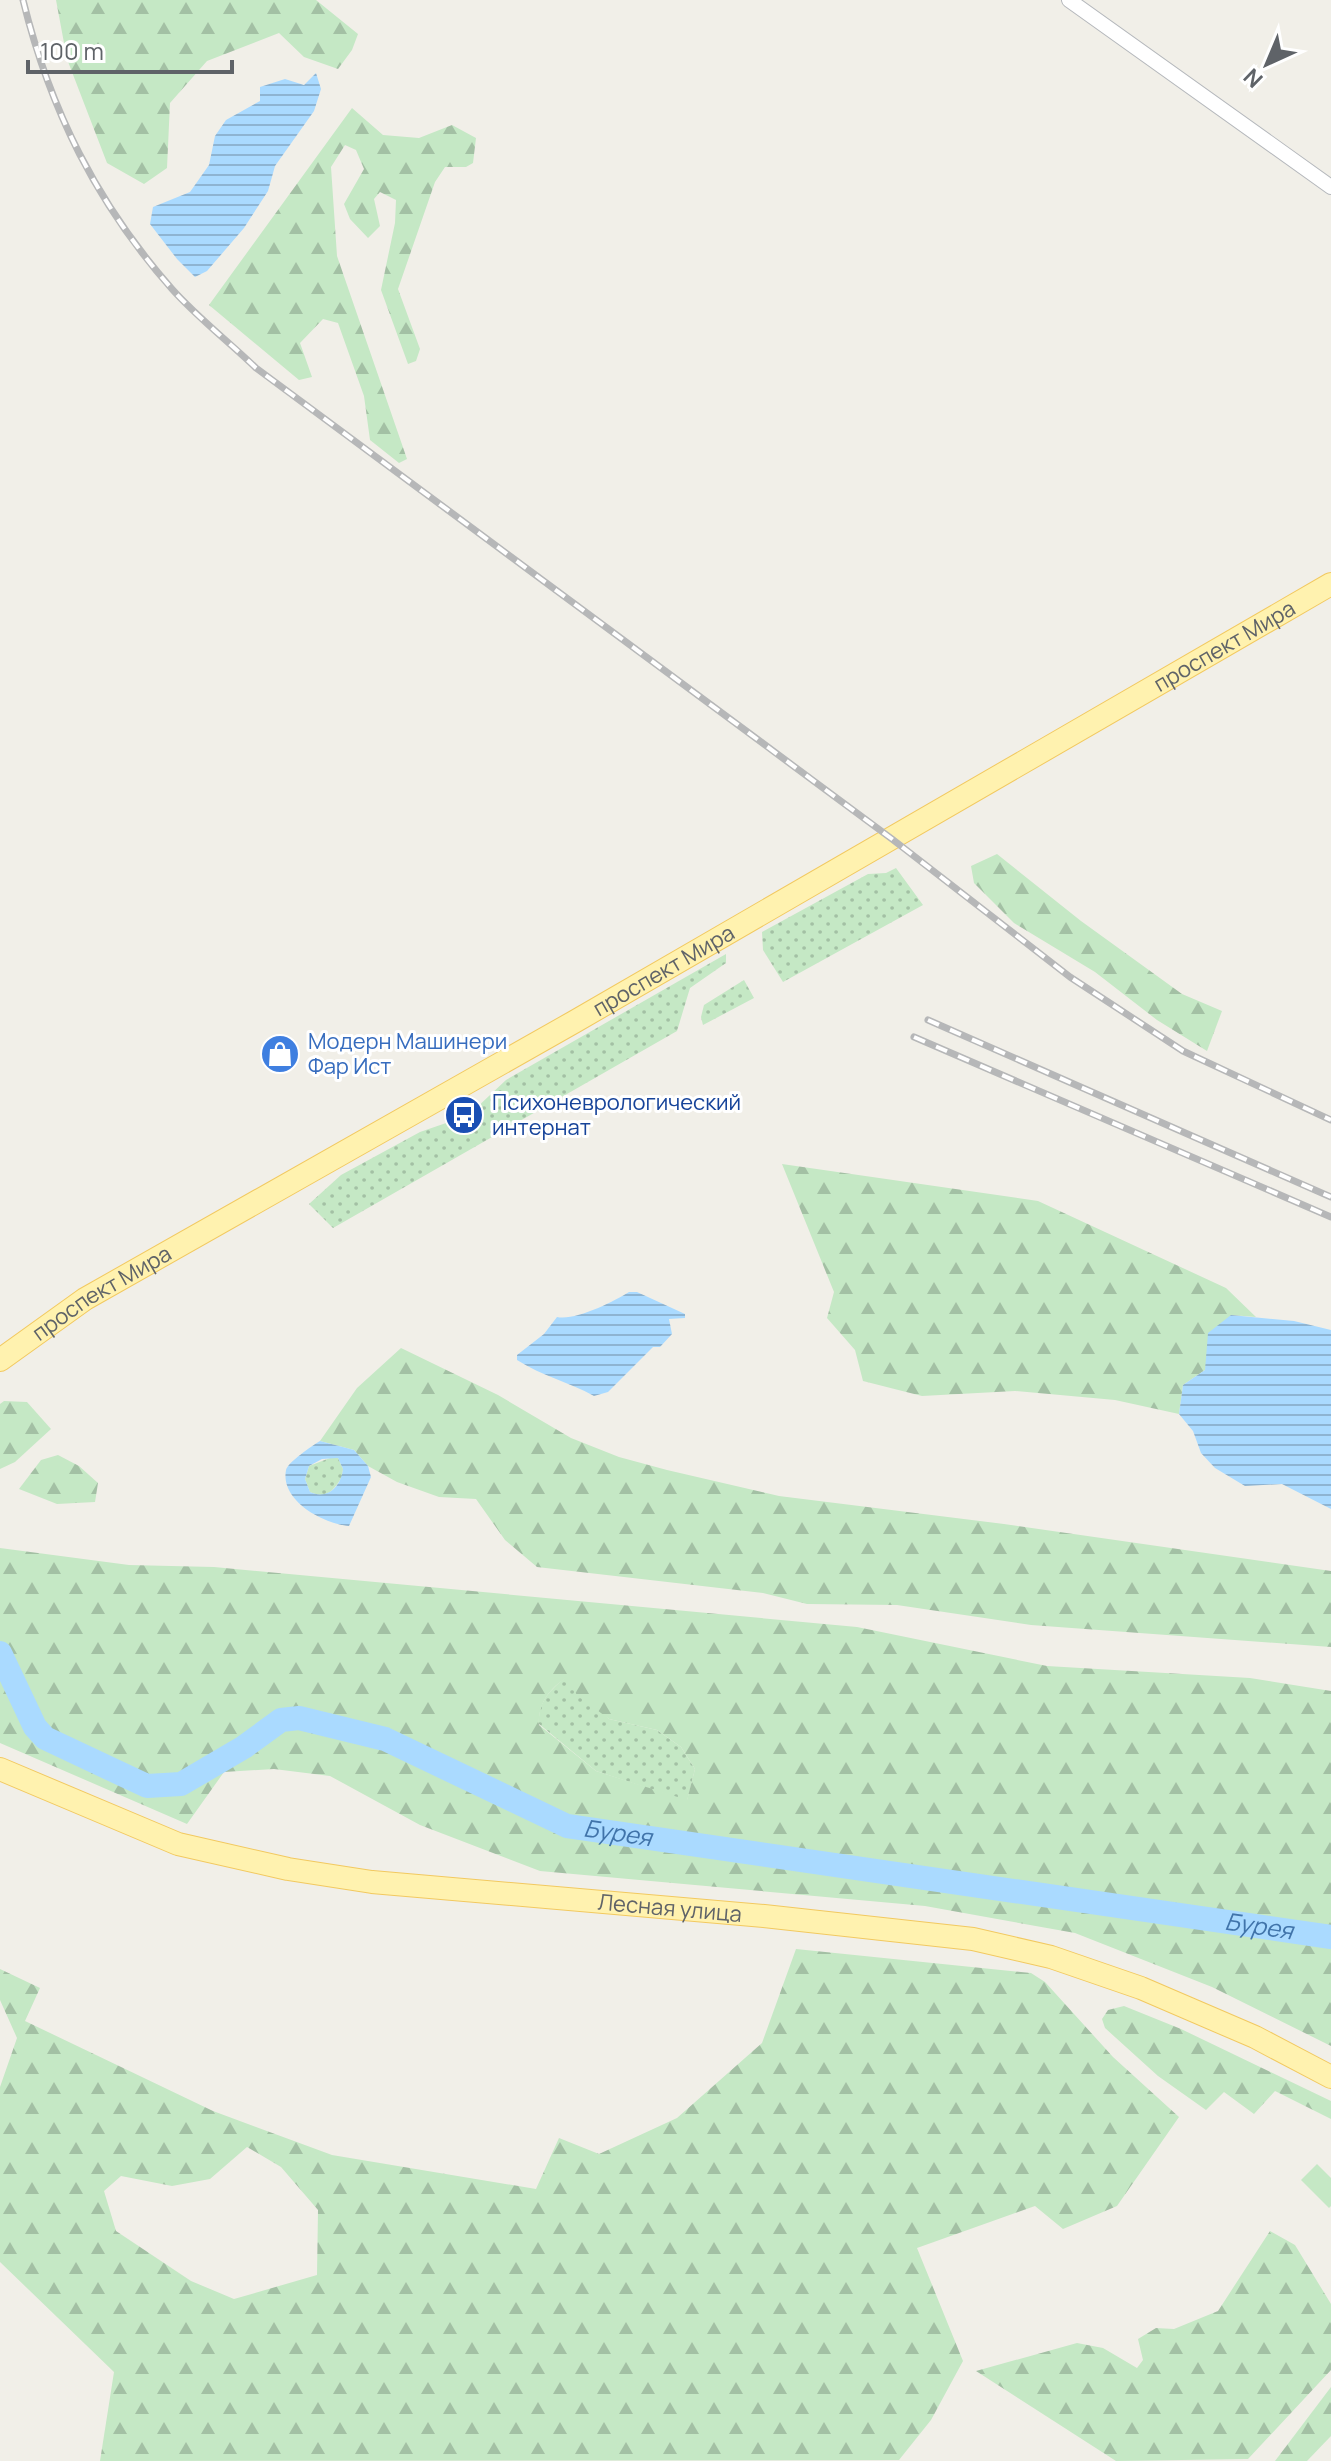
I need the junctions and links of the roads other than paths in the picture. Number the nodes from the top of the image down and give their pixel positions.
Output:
1 (1069, 0) edge
2 (1331, 187) edge
3 (1331, 584) edge
4 (0, 1360) edge
5 (0, 1769) edge
6 (1331, 2077) edge

1 - 2 street
3 - 4 main road, проспект Мира
5 - 6 main road, Лесная улица

